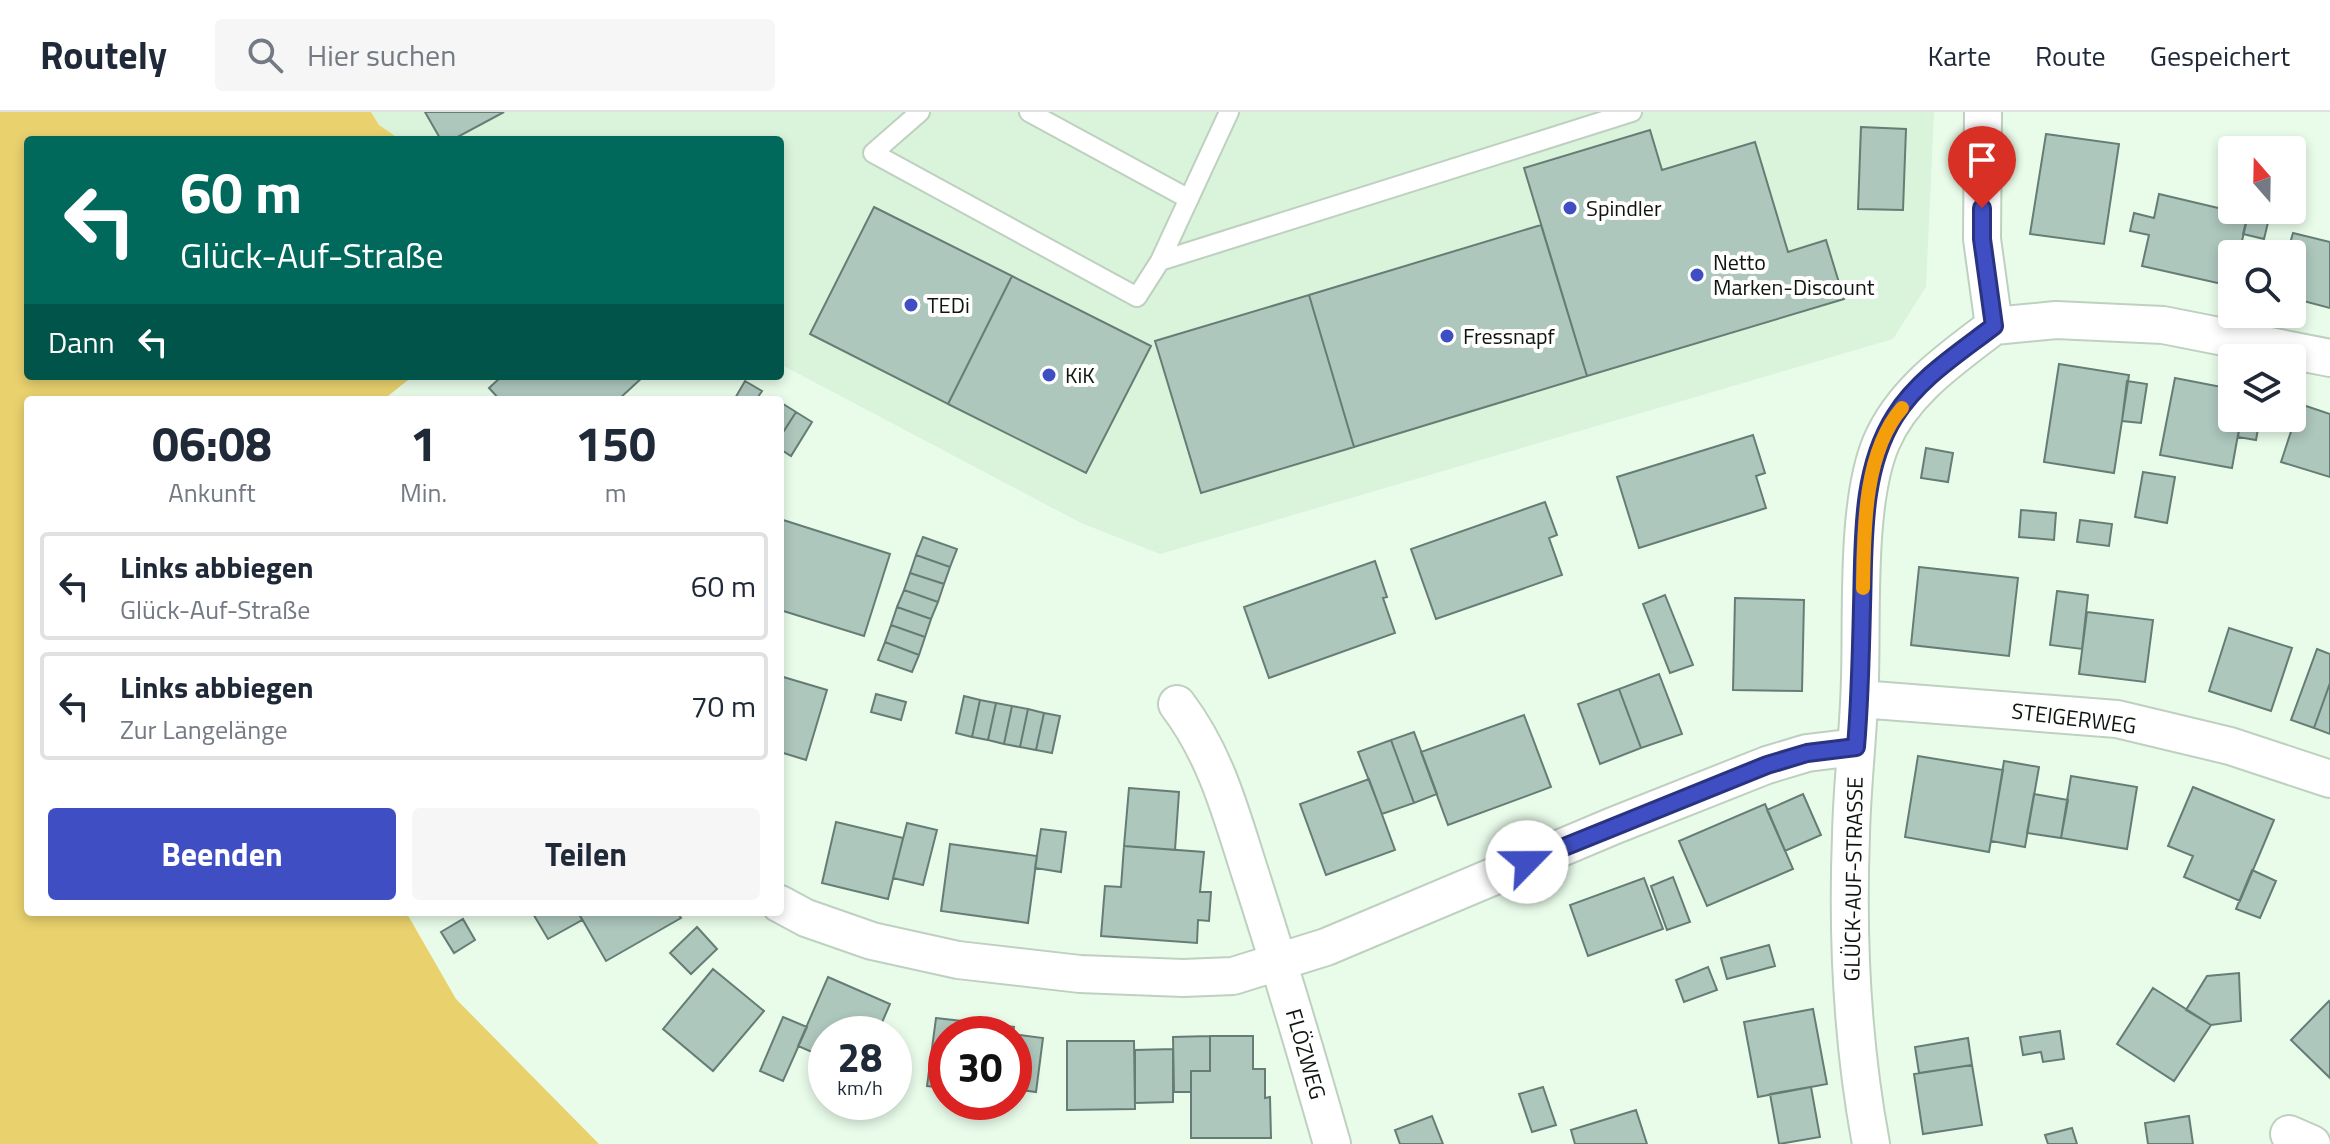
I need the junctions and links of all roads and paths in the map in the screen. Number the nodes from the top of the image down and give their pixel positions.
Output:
1 (920, 112) edge
2 (1029, 112) edge
3 (1229, 112) edge
4 (1632, 112) edge
5 (1983, 112) edge
6 (1189, 199) junction
7 (1160, 261) junction
8 (1994, 326) junction
9 (2330, 358) edge
10 (1860, 699) junction
11 (1177, 704) dead end
12 (1856, 747) junction
13 (2330, 779) edge
14 (784, 906) edge
15 (1279, 963) junction
16 (1332, 1144) edge
17 (1871, 1144) edge

1 - 7 lane
2 - 6 lane
3 - 6 lane
4 - 7 lane
5 - 8 street
6 - 7 lane
8 - 9 street
8 - 10 street, GLÜCK-AUF-STRASSE
10 - 12 street, GLÜCK-AUF-STRASSE
10 - 13 street, STEIGERWEG
11 - 15 street, FLÖZWEG
12 - 15 street
12 - 17 street, GLÜCK-AUF-STRASSE
14 - 15 street
15 - 16 street, FLÖZWEG

